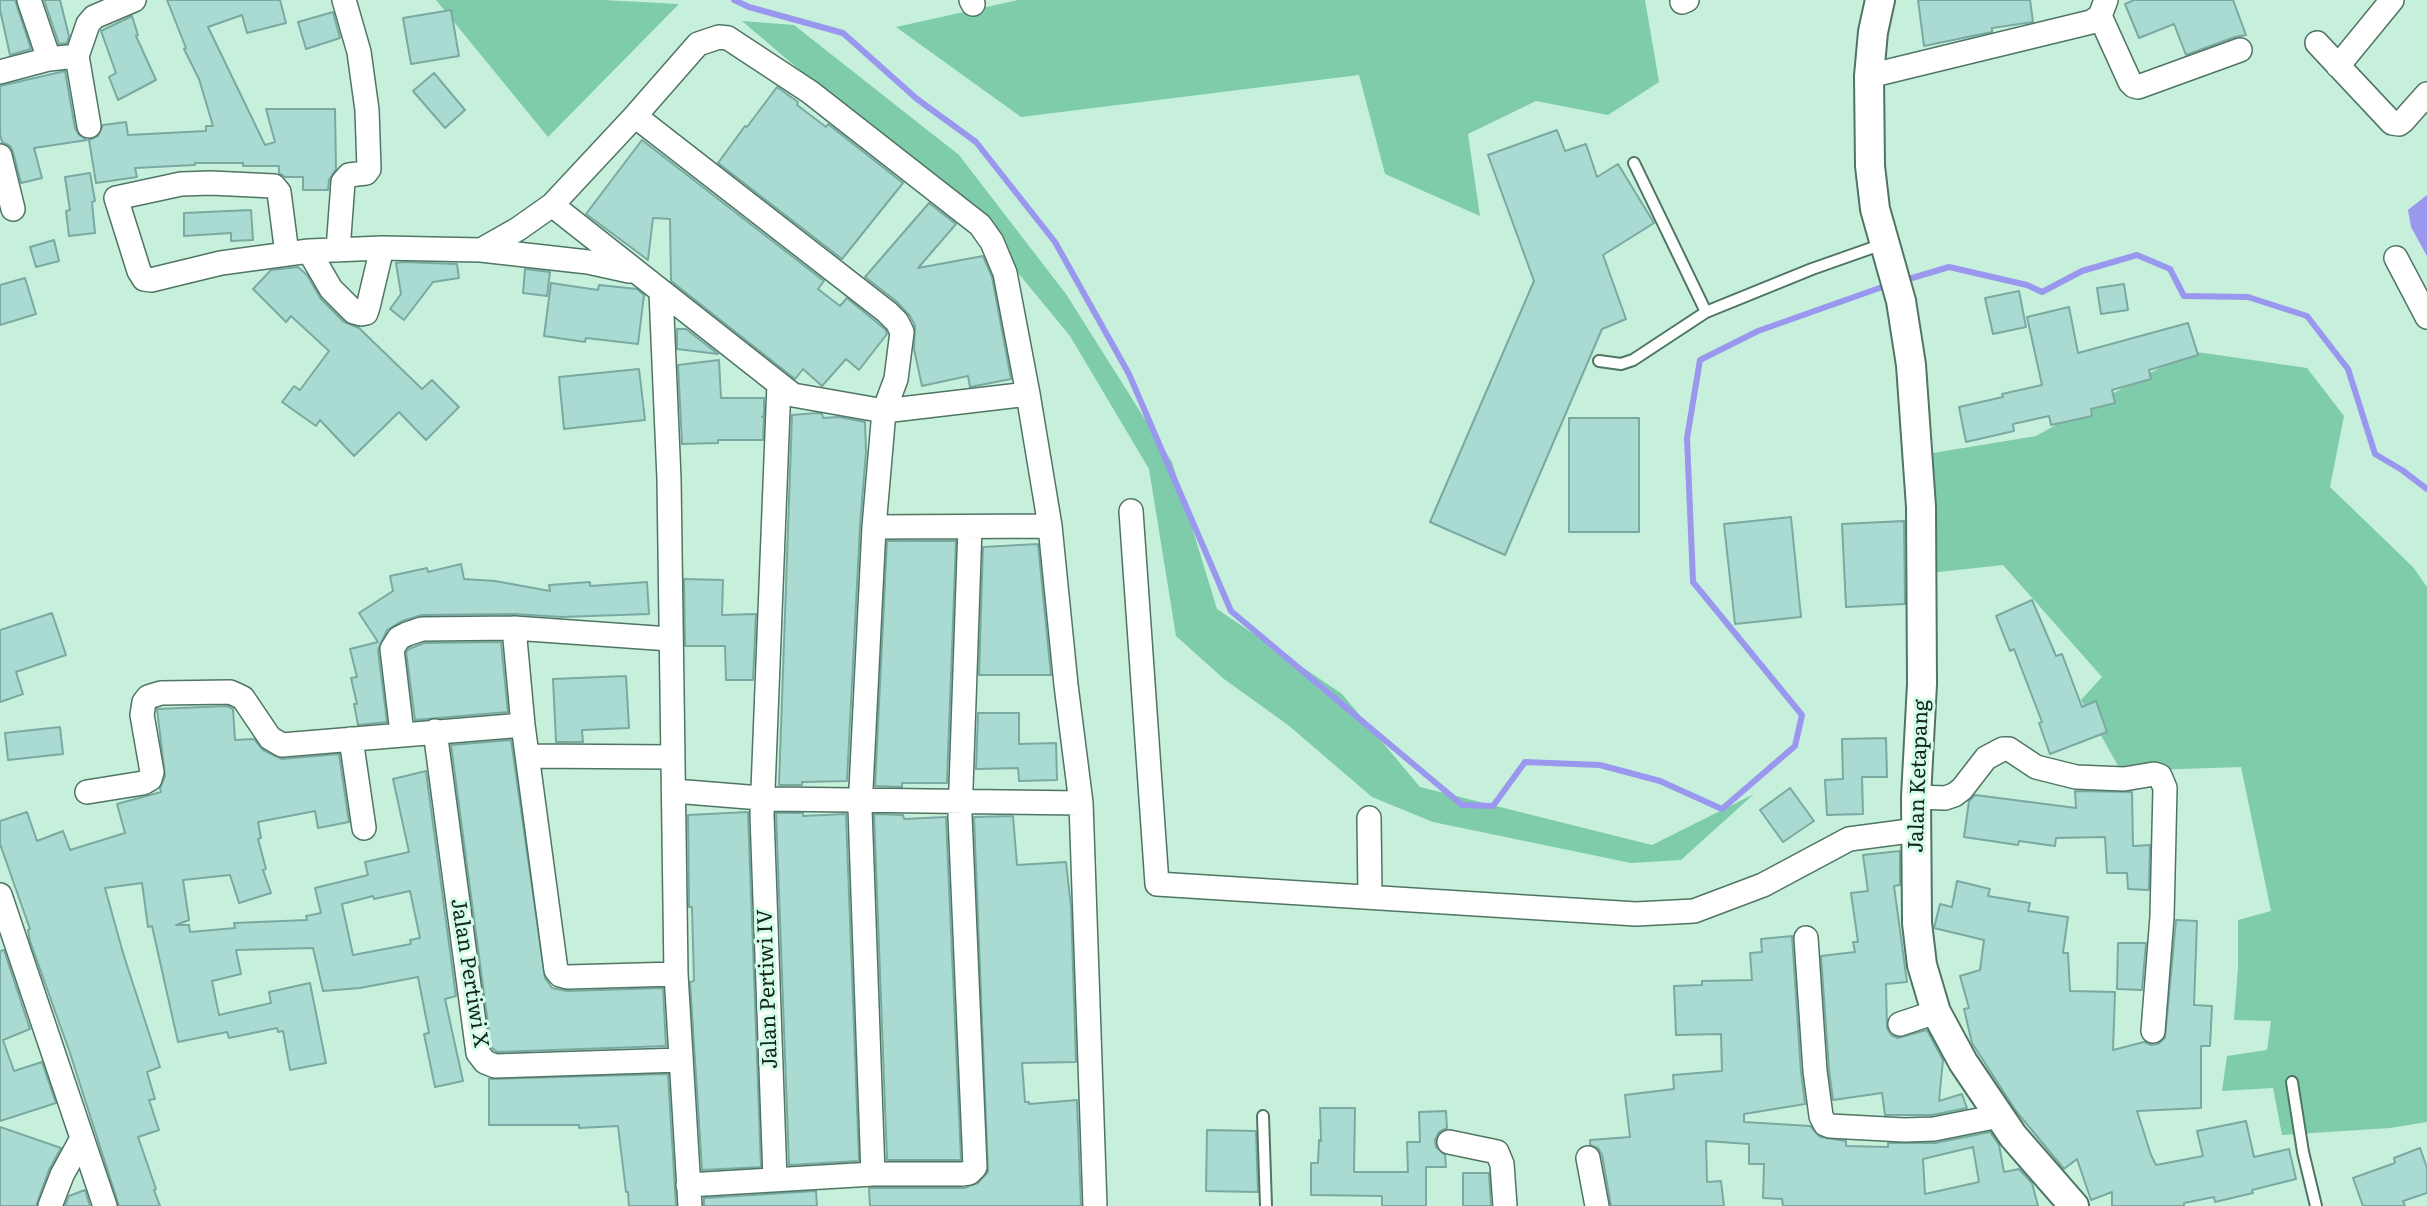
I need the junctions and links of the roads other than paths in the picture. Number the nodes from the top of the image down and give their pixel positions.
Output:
1 (29, 0) edge
2 (134, 0) edge
3 (344, 0) edge
4 (1880, 0) edge
5 (2392, 0) edge
6 (2103, 8) edge
7 (2317, 43) dead end
8 (2240, 50) dead end
9 (77, 56) junction
10 (49, 59) junction
11 (2338, 66) junction
12 (0, 72) edge
13 (1869, 76) junction
14 (2427, 94) edge
15 (635, 116) junction
16 (89, 126) dead end
17 (0, 156) edge
18 (1634, 163) dead end
19 (552, 205) junction
20 (13, 209) dead end
21 (382, 248) junction
22 (338, 250) junction
23 (481, 250) junction
24 (298, 252) junction
25 (1887, 254) junction
26 (2396, 258) dead end
27 (639, 274) junction
28 (661, 292) junction
29 (1706, 312) junction
30 (2427, 317) edge
31 (1599, 361) dead end
32 (779, 384) junction
33 (1028, 394) junction
34 (884, 411) junction
35 (1131, 511) dead end
36 (1050, 526) junction
37 (874, 527) junction
38 (970, 527) junction
39 (514, 628) junction
40 (670, 639) junction
41 (523, 725) junction
42 (435, 731) junction
43 (402, 733) junction
44 (351, 739) junction
45 (528, 756) junction
46 (672, 757) junction
47 (674, 791) junction
48 (87, 792) dead end
49 (1916, 797) junction
50 (764, 799) junction
51 (861, 800) junction
52 (961, 802) junction
53 (1081, 803) junction
54 (1369, 818) dead end
55 (364, 828) dead end
56 (1917, 830) junction
57 (0, 895) edge
58 (1370, 897) junction
59 (1806, 937) dead end
60 (676, 974) junction
61 (1936, 1012) junction
62 (1900, 1024) dead end
63 (2153, 1031) dead end
64 (680, 1060) junction
65 (2292, 1082) dead end
66 (1263, 1116) dead end
67 (1998, 1116) junction
68 (82, 1140) junction
69 (1449, 1142) dead end
70 (1588, 1158) dead end
71 (873, 1174) junction
72 (775, 1179) junction
73 (689, 1196) edge
74 (50, 1206) edge
75 (105, 1206) edge
76 (1095, 1206) edge
77 (1266, 1206) edge
78 (1505, 1206) edge
79 (1597, 1206) edge
80 (2074, 1206) edge
81 (2316, 1206) edge

1 - 10 street
2 - 9 street
3 - 22 street
4 - 13 street, Jalan Ketapang
5 - 11 street
6 - 8 street
6 - 13 street
7 - 11 street
9 - 10 street
9 - 16 street
10 - 12 street
11 - 14 street
13 - 25 street, Jalan Ketapang
15 - 19 street
15 - 33 street
15 - 34 street
17 - 20 street
18 - 29 lane
19 - 23 street
19 - 27 street
21 - 22 street
21 - 23 street
21 - 24 street
22 - 24 street
23 - 27 street
24 - 24 street
25 - 29 lane
25 - 49 street, Jalan Ketapang
26 - 30 street
27 - 28 street
28 - 32 street
28 - 40 street
29 - 31 lane
32 - 34 street
32 - 50 street, Jalan Pertiwi IV
33 - 34 street
33 - 36 street
34 - 37 street
35 - 58 street
36 - 38 street
36 - 53 street
37 - 38 street
37 - 51 street
38 - 52 street
39 - 40 street
39 - 41 street
39 - 43 street
40 - 46 street
41 - 42 street
41 - 45 street
42 - 43 street
42 - 64 street, Jalan Pertiwi X
43 - 44 street
44 - 48 street
44 - 55 street
45 - 46 street
45 - 60 street
46 - 47 street
47 - 50 street
47 - 60 street
49 - 56 street, Jalan Ketapang
49 - 63 street
50 - 51 street
50 - 72 street, Jalan Pertiwi IV
51 - 52 street
51 - 71 street
52 - 53 street
52 - 71 street
53 - 76 street
54 - 58 street
56 - 58 street
56 - 61 street, Jalan Ketapang
57 - 68 street
59 - 67 street
60 - 64 street
61 - 62 street
61 - 67 street, Jalan Ketapang
64 - 73 street
65 - 81 lane
66 - 77 lane
67 - 80 street, Jalan Ketapang
68 - 74 street
68 - 75 street
69 - 78 street
70 - 79 street
71 - 72 street
72 - 73 street

